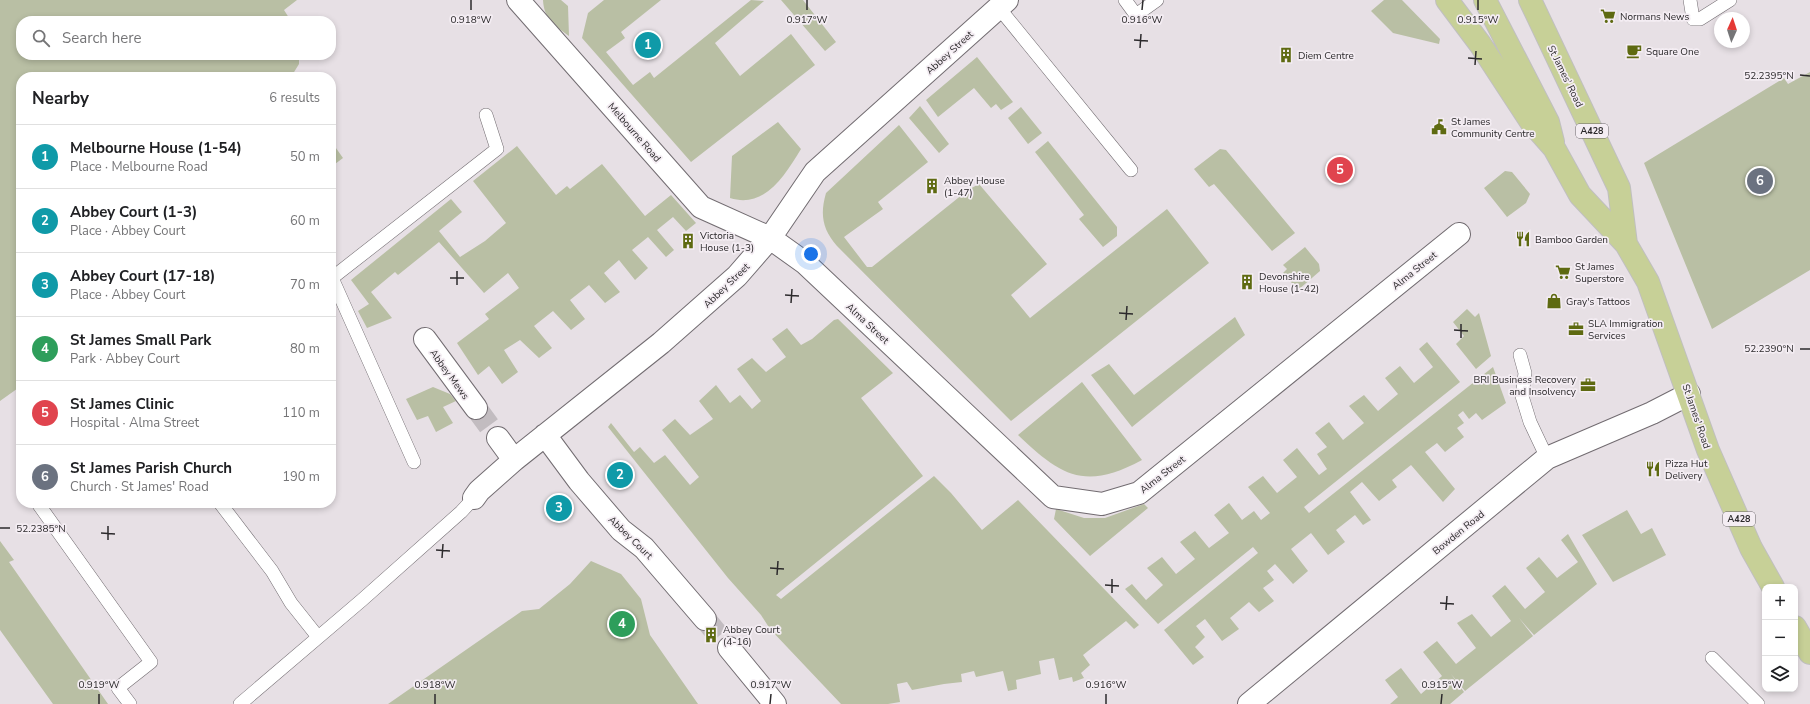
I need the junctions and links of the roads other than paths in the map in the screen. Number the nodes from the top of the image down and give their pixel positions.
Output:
1 (518, 0) edge
2 (1125, 0) edge
3 (1157, 0) edge
4 (1447, 0) edge
5 (1485, 0) edge
6 (1530, 0) edge
7 (1690, 0) edge
8 (1730, 0) edge
9 (1003, 4) edge
10 (486, 115) dead end
11 (1554, 148) junction
12 (1131, 170) dead end
13 (1459, 234) dead end
14 (770, 238) junction
15 (1626, 244) junction
16 (336, 275) edge
17 (336, 287) edge
18 (425, 339) dead end
19 (1520, 355) dead end
20 (1689, 394) junction
21 (476, 408) tunnel mouth
22 (545, 435) junction
23 (498, 438) tunnel mouth
24 (1547, 458) junction
25 (514, 460) junction
26 (414, 462) dead end
27 (474, 498) joint
28 (40, 508) edge
29 (224, 508) edge
30 (1771, 584) edge
31 (705, 619) tunnel mouth
32 (1798, 632) edge
33 (318, 637) junction
34 (729, 648) tunnel mouth
35 (1809, 649) edge
36 (1712, 658) dead end
37 (130, 704) edge
38 (240, 704) edge
39 (775, 704) edge
40 (1249, 704) edge
41 (1758, 704) edge

1 - 14 street, Melbourne Road
2 - 3 lane
4 - 11 main road, St James' Road
5 - 11 main road, St James' Road / A428
6 - 15 main road, St James' Road / A428
7 - 8 lane
9 - 12 lane
9 - 14 street, Abbey Street
10 - 16 lane
11 - 15 main road, St James' Road / A428
13 - 14 street, Alma Street
14 - 22 street, Abbey Street
15 - 20 main road, St James' Road / A428
17 - 26 lane
18 - 21 street, Abbey Mews
19 - 24 lane
20 - 24 street, Bowden Road
20 - 30 main road, St James' Road / A428
22 - 25 street, Abbey Street
22 - 31 street, Abbey Court
23 - 25 street
24 - 40 street, Bowden Road
25 - 27 street, Abbey Street
27 - 33 lane
28 - 37 lane
29 - 33 lane
32 - 35 main road
33 - 38 lane
34 - 39 street
36 - 41 lane

